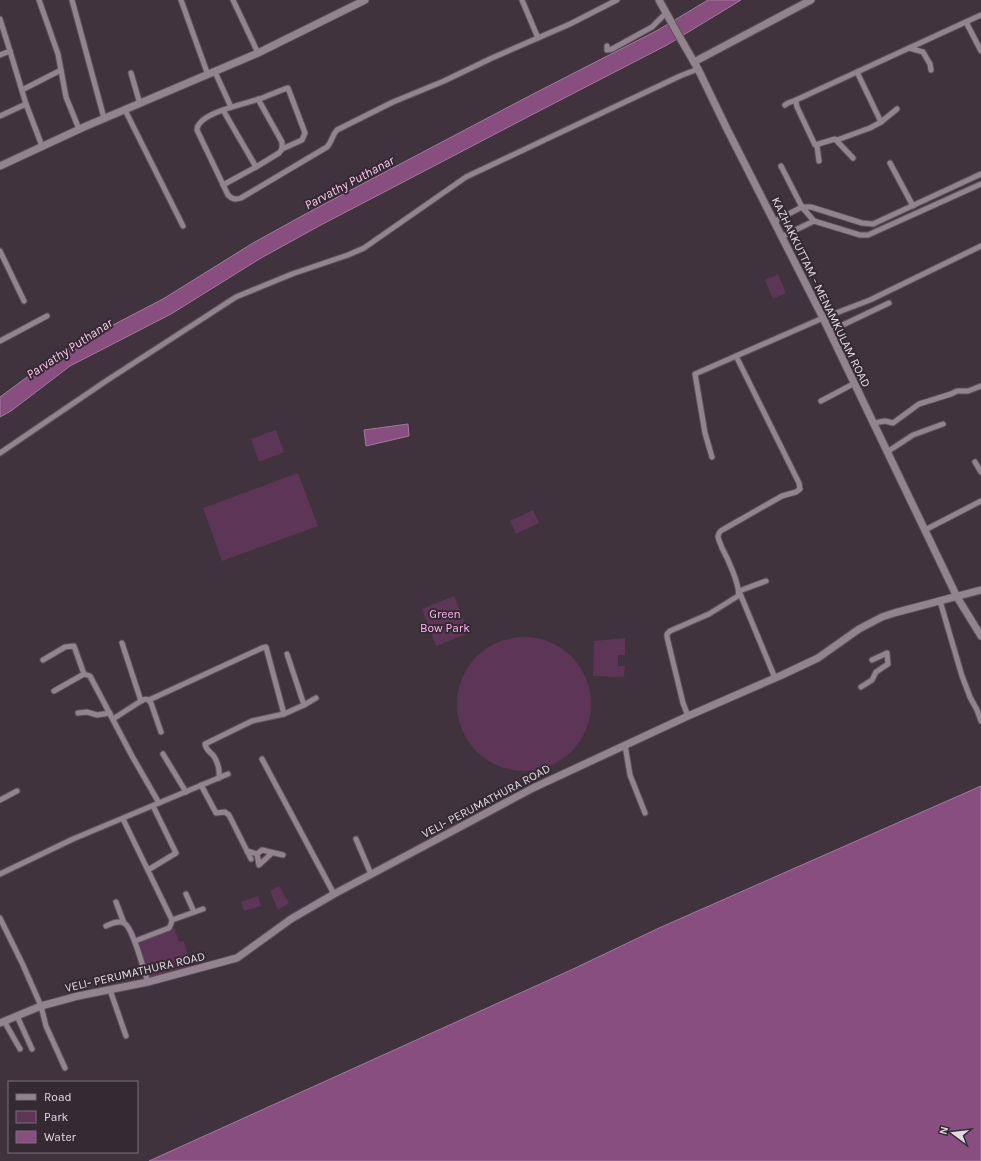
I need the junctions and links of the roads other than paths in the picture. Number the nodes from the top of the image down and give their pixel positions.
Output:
1 (39, 0) edge
2 (72, 0) edge
3 (181, 0) edge
4 (233, 0) edge
5 (522, 0) edge
6 (617, 0) edge
7 (659, 0) edge
8 (811, 0) edge
9 (362, 1) edge
10 (666, 13) junction
11 (981, 15) edge
12 (0, 19) edge
13 (966, 22) junction
14 (538, 38) junction
15 (607, 46) dead end
16 (910, 48) junction
17 (10, 51) junction
18 (981, 51) edge
19 (258, 53) junction
20 (0, 55) edge
21 (694, 62) junction
22 (698, 69) junction
23 (61, 70) junction
24 (931, 70) dead end
25 (215, 72) junction
26 (857, 72) junction
27 (131, 73) dead end
28 (208, 75) junction
29 (22, 90) junction
30 (258, 99) junction
31 (796, 100) junction
32 (26, 104) junction
33 (140, 104) junction
34 (785, 105) dead end
35 (231, 107) junction
36 (897, 109) dead end
37 (125, 110) junction
38 (223, 110) junction
39 (0, 116) edge
40 (104, 118) junction
41 (881, 122) junction
42 (79, 129) junction
43 (837, 140) junction
44 (42, 146) junction
45 (817, 146) junction
46 (282, 149) junction
47 (853, 158) dead end
48 (820, 161) dead end
49 (890, 163) dead end
50 (0, 166) edge
51 (781, 166) dead end
52 (256, 167) junction
53 (981, 174) edge
54 (981, 184) edge
55 (223, 185) junction
56 (930, 197) junction
57 (935, 205) junction
58 (913, 206) junction
59 (802, 207) junction
60 (775, 221) junction
61 (814, 221) junction
62 (183, 226) dead end
63 (781, 237) junction
64 (981, 246) edge
65 (0, 251) edge
66 (24, 301) dead end
67 (889, 303) dead end
68 (47, 316) dead end
69 (823, 318) junction
70 (830, 331) junction
71 (0, 341) edge
72 (736, 356) junction
73 (854, 383) junction
74 (981, 386) edge
75 (821, 400) dead end
76 (874, 423) junction
77 (943, 424) dead end
78 (888, 452) junction
79 (0, 454) edge
80 (712, 457) dead end
81 (975, 462) dead end
82 (981, 472) edge
83 (981, 501) edge
84 (925, 530) junction
85 (766, 581) dead end
86 (981, 590) edge
87 (739, 591) junction
88 (957, 597) junction
89 (940, 601) junction
90 (981, 636) edge
91 (122, 643) dead end
92 (287, 654) dead end
93 (43, 660) dead end
94 (872, 660) dead end
95 (84, 674) junction
96 (775, 678) junction
97 (861, 687) dead end
98 (54, 691) dead end
99 (316, 698) dead end
100 (149, 700) junction
101 (141, 701) junction
102 (304, 704) junction
103 (78, 713) dead end
104 (110, 713) junction
105 (284, 714) junction
106 (688, 716) junction
107 (113, 719) junction
108 (981, 721) edge
109 (161, 732) dead end
110 (625, 745) junction
111 (163, 754) dead end
112 (262, 759) dead end
113 (228, 774) dead end
114 (219, 778) junction
115 (201, 785) junction
116 (17, 791) dead end
117 (186, 792) junction
118 (0, 800) edge
119 (159, 803) junction
120 (153, 806) junction
121 (645, 813) dead end
122 (123, 819) junction
123 (356, 839) dead end
124 (247, 851) junction
125 (272, 853) junction
126 (257, 854) junction
127 (283, 855) dead end
128 (251, 859) dead end
129 (148, 870) junction
130 (0, 874) edge
131 (371, 874) junction
132 (186, 894) dead end
133 (334, 894) junction
134 (116, 902) dead end
135 (203, 909) dead end
136 (194, 912) junction
137 (0, 918) edge
138 (172, 920) junction
139 (124, 923) junction
140 (106, 926) dead end
141 (135, 941) junction
142 (148, 982) junction
143 (110, 990) junction
144 (41, 1006) junction
145 (17, 1016) junction
146 (2, 1022) edge
147 (126, 1036) dead end
148 (20, 1049) dead end
149 (32, 1049) dead end
150 (65, 1068) dead end

1 - 23 street
2 - 40 street
3 - 28 street
4 - 19 street
5 - 14 street
6 - 14 street
7 - 10 main road, KAZHAKKUTTAM - MENAMKULAM ROAD
8 - 21 main road
9 - 19 main road
10 - 15 street
10 - 21 main road, KAZHAKKUTTAM - MENAMKULAM ROAD
11 - 13 street
12 - 17 street
13 - 16 street
13 - 18 street
14 - 55 street
16 - 24 street
16 - 26 street
17 - 20 street
17 - 29 street
19 - 25 main road
21 - 22 main road, KAZHAKKUTTAM - MENAMKULAM ROAD
22 - 60 main road, KAZHAKKUTTAM - MENAMKULAM ROAD
22 - 79 street
23 - 29 street
23 - 42 street
25 - 28 main road
25 - 35 street
26 - 31 street
26 - 41 street
27 - 33 street
28 - 33 main road
29 - 32 street
30 - 35 street
30 - 46 street
30 - 46 street
31 - 34 street
31 - 45 street
32 - 39 street
32 - 44 street
33 - 37 main road
35 - 38 street
36 - 41 street
37 - 40 main road
37 - 62 street
38 - 52 street
38 - 55 street
40 - 42 main road
41 - 43 street
42 - 44 main road
43 - 45 street
43 - 47 street
44 - 50 main road
45 - 48 street
46 - 52 street
49 - 58 street
51 - 59 street
52 - 55 street
53 - 56 street
54 - 57 street
56 - 57 street
56 - 58 street
57 - 61 street
58 - 59 street
59 - 60 street
59 - 61 street
60 - 63 main road, KAZHAKKUTTAM - MENAMKULAM ROAD
61 - 63 street
63 - 69 main road, KAZHAKKUTTAM - MENAMKULAM ROAD
64 - 69 street
65 - 66 street
67 - 70 street
68 - 71 street
69 - 70 main road, KAZHAKKUTTAM - MENAMKULAM ROAD
69 - 72 street
70 - 73 main road, KAZHAKKUTTAM - MENAMKULAM ROAD
72 - 80 street
72 - 87 street
73 - 75 street
73 - 76 main road, KAZHAKKUTTAM - MENAMKULAM ROAD
74 - 76 street
76 - 78 main road, KAZHAKKUTTAM - MENAMKULAM ROAD
77 - 78 street
78 - 84 main road, KAZHAKKUTTAM - MENAMKULAM ROAD
81 - 82 street
83 - 84 street
84 - 88 main road, KAZHAKKUTTAM - MENAMKULAM ROAD
85 - 87 street
86 - 88 main road, VELI- PERUMATHURA ROAD
87 - 96 street
87 - 106 street
88 - 89 main road, VELI- PERUMATHURA ROAD
88 - 90 main road, KAZHAKKUTTAM - MENAMKULAM ROAD
89 - 96 main road, VELI- PERUMATHURA ROAD
89 - 108 street
91 - 101 street
92 - 102 street
93 - 95 street
94 - 97 street
95 - 98 street
95 - 104 street
96 - 106 main road, VELI- PERUMATHURA ROAD
99 - 102 street
100 - 101 street
100 - 105 street
100 - 109 street
101 - 107 street
102 - 105 street
103 - 104 street
104 - 107 street
105 - 114 street
106 - 110 main road, VELI- PERUMATHURA ROAD
107 - 119 street
110 - 121 street
110 - 131 main road, VELI- PERUMATHURA ROAD
111 - 117 street
112 - 133 street
113 - 114 street
114 - 115 street
115 - 117 street
115 - 124 street
116 - 118 street
117 - 119 street
119 - 120 street
120 - 122 street
120 - 129 street
122 - 129 street
122 - 130 street
123 - 131 street
124 - 126 street
124 - 128 street
125 - 126 street
125 - 126 street
125 - 127 street
129 - 138 street
131 - 133 main road, VELI- PERUMATHURA ROAD
132 - 136 street
133 - 142 main road, VELI- PERUMATHURA ROAD
134 - 139 street
135 - 136 street
136 - 138 street
137 - 144 street
138 - 141 street
139 - 140 street
139 - 141 street
141 - 142 street
142 - 143 main road, VELI- PERUMATHURA ROAD
143 - 144 main road, VELI- PERUMATHURA ROAD
143 - 147 street
144 - 145 main road, VELI- PERUMATHURA ROAD
144 - 150 street
145 - 146 main road, VELI- PERUMATHURA ROAD
145 - 149 street
146 - 148 street

